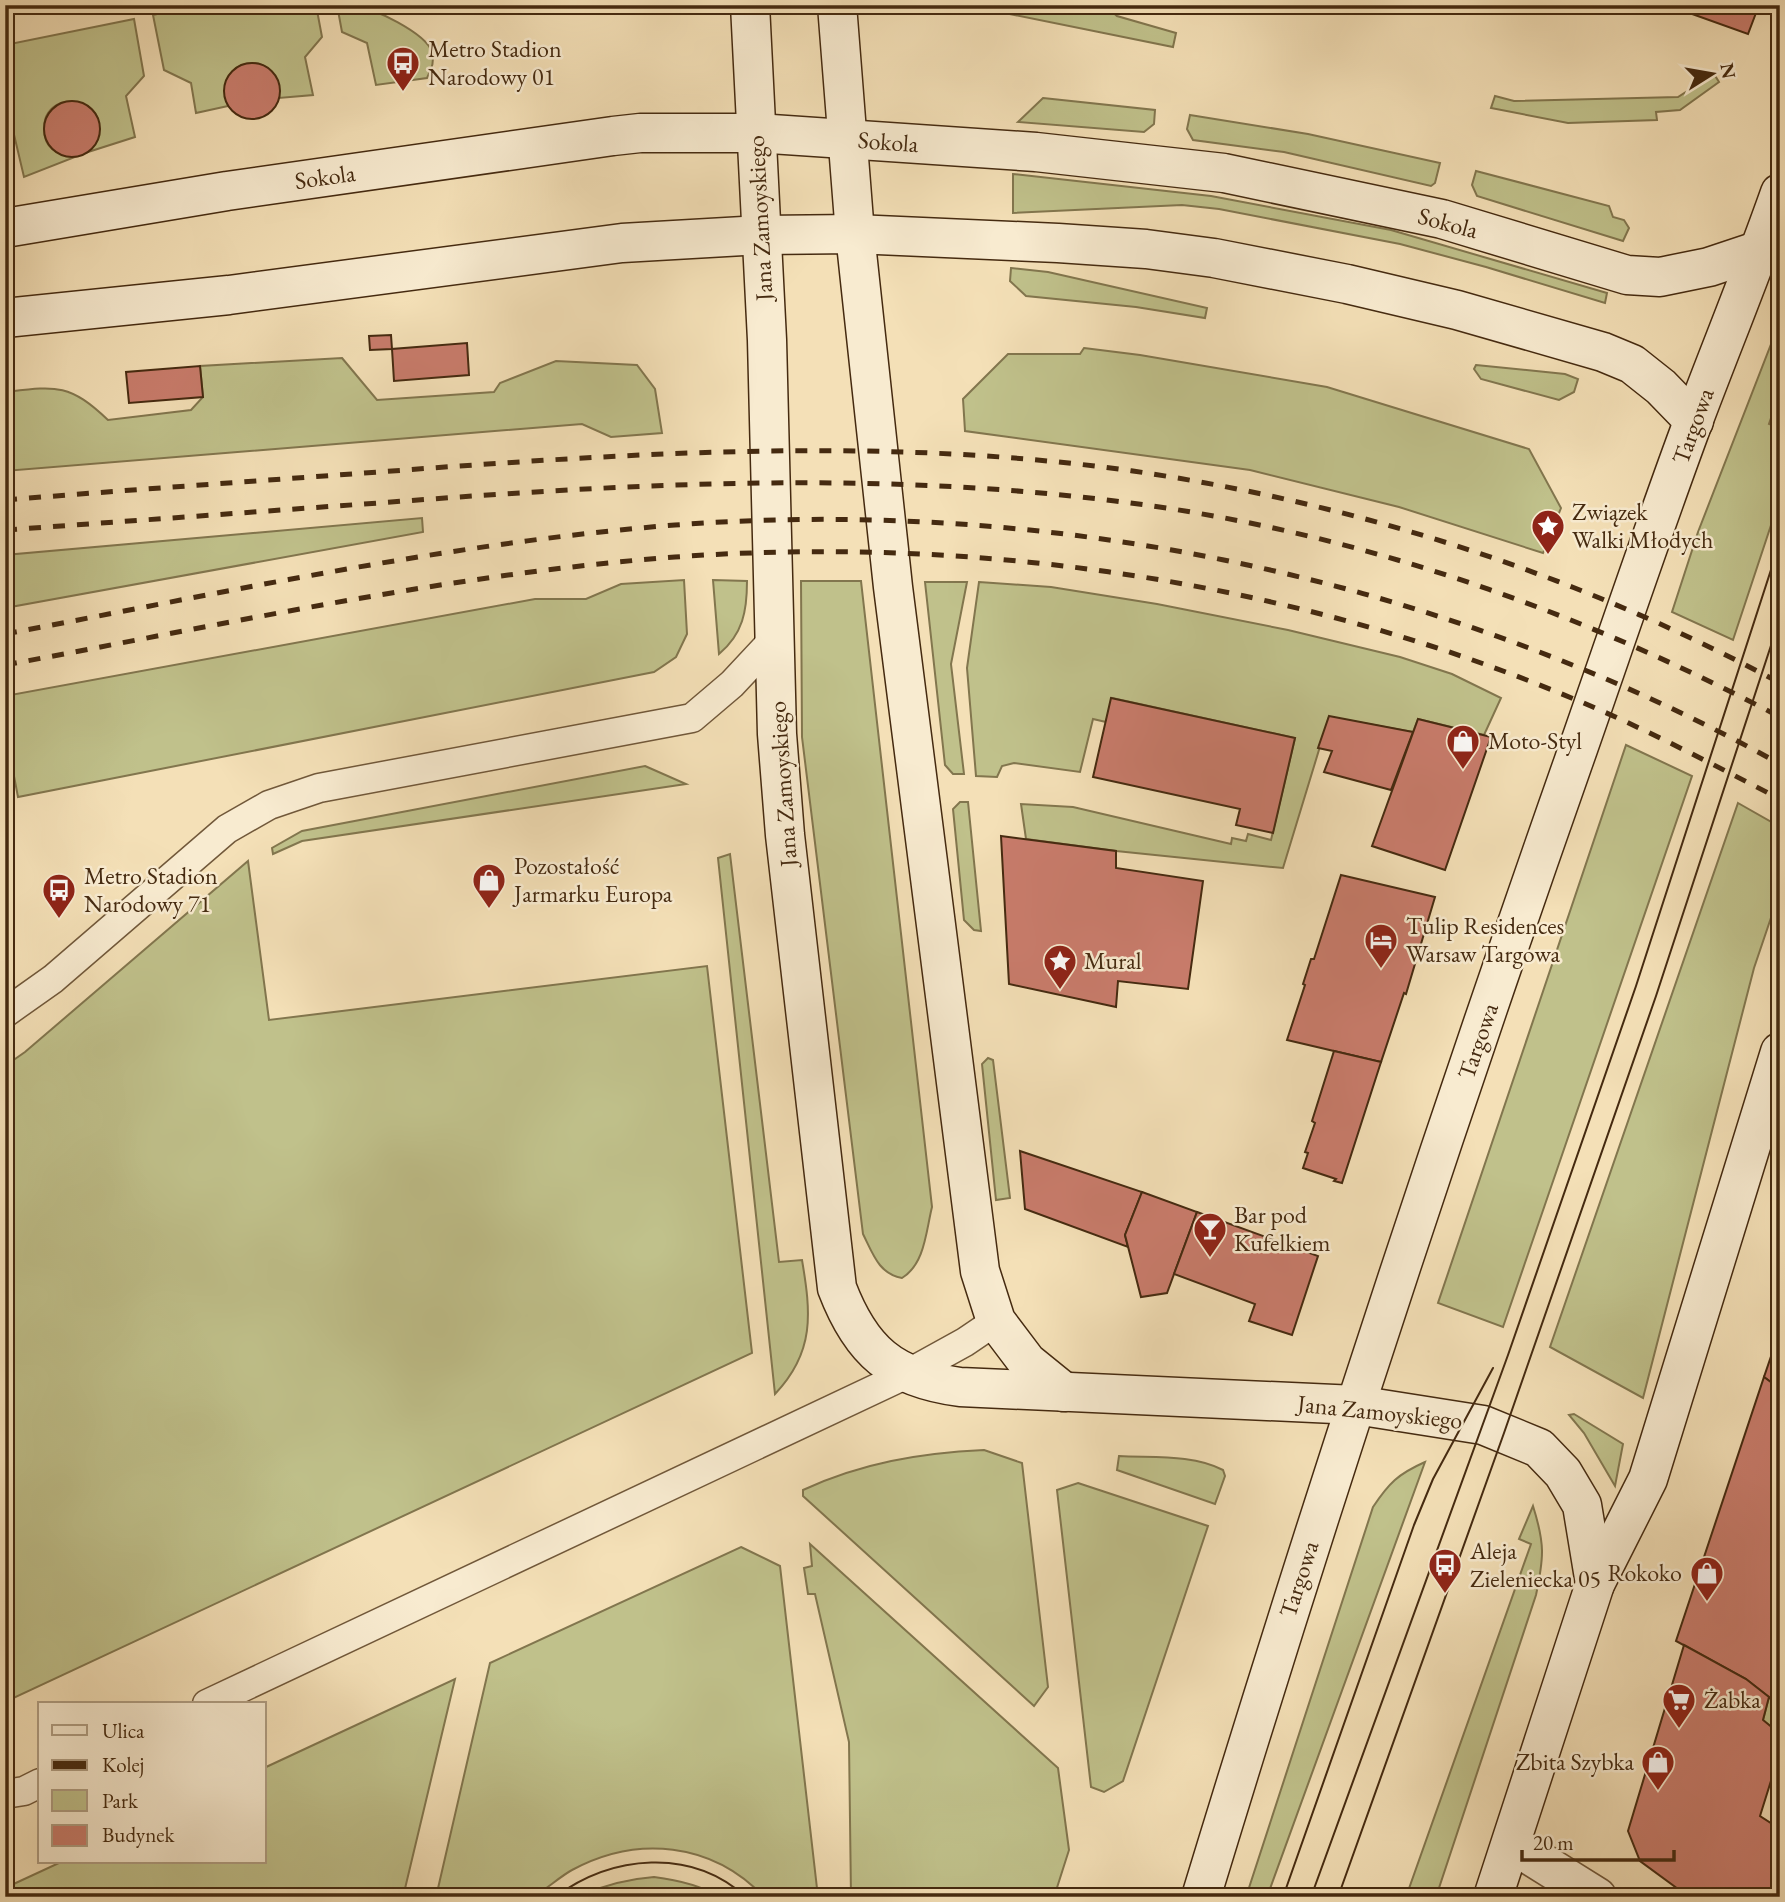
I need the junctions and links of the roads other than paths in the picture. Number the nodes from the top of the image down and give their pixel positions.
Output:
1 (750, 5) edge
2 (837, 5) edge
3 (756, 133) junction
4 (846, 139) junction
5 (1780, 194) edge
6 (5, 228) edge
7 (855, 234) junction
8 (761, 235) junction
9 (1760, 250) junction
10 (5, 318) edge
11 (1694, 421) junction
12 (775, 638) junction
13 (5, 1013) edge
14 (1780, 1052) edge
15 (996, 1321) junction
16 (907, 1374) junction
17 (1064, 1392) junction
18 (1356, 1405) junction
19 (1595, 1584) junction
20 (211, 1702) edge
21 (38, 1784) edge
22 (5, 1794) edge
23 (1511, 1844) junction
24 (1201, 1897) edge
25 (1493, 1897) edge
26 (1597, 1897) edge

1 - 3 street, Jana Zamoyskiego
2 - 4 street
3 - 4 street, Sokola
3 - 6 street, Sokola
3 - 8 street, Jana Zamoyskiego
4 - 7 street
4 - 9 street, Sokola
5 - 9 street, Targowa
7 - 8 street
7 - 11 street
7 - 15 street
8 - 10 street
8 - 12 street, Jana Zamoyskiego
9 - 11 street, Targowa
11 - 18 street, Targowa
12 - 13 lane
12 - 16 street, Jana Zamoyskiego
14 - 19 street
15 - 16 lane
15 - 17 street
16 - 17 street, Jana Zamoyskiego
16 - 20 lane
17 - 18 street, Jana Zamoyskiego
18 - 19 street, Jana Zamoyskiego
18 - 24 street, Targowa
19 - 23 street
21 - 22 lane
23 - 25 street
23 - 26 street

